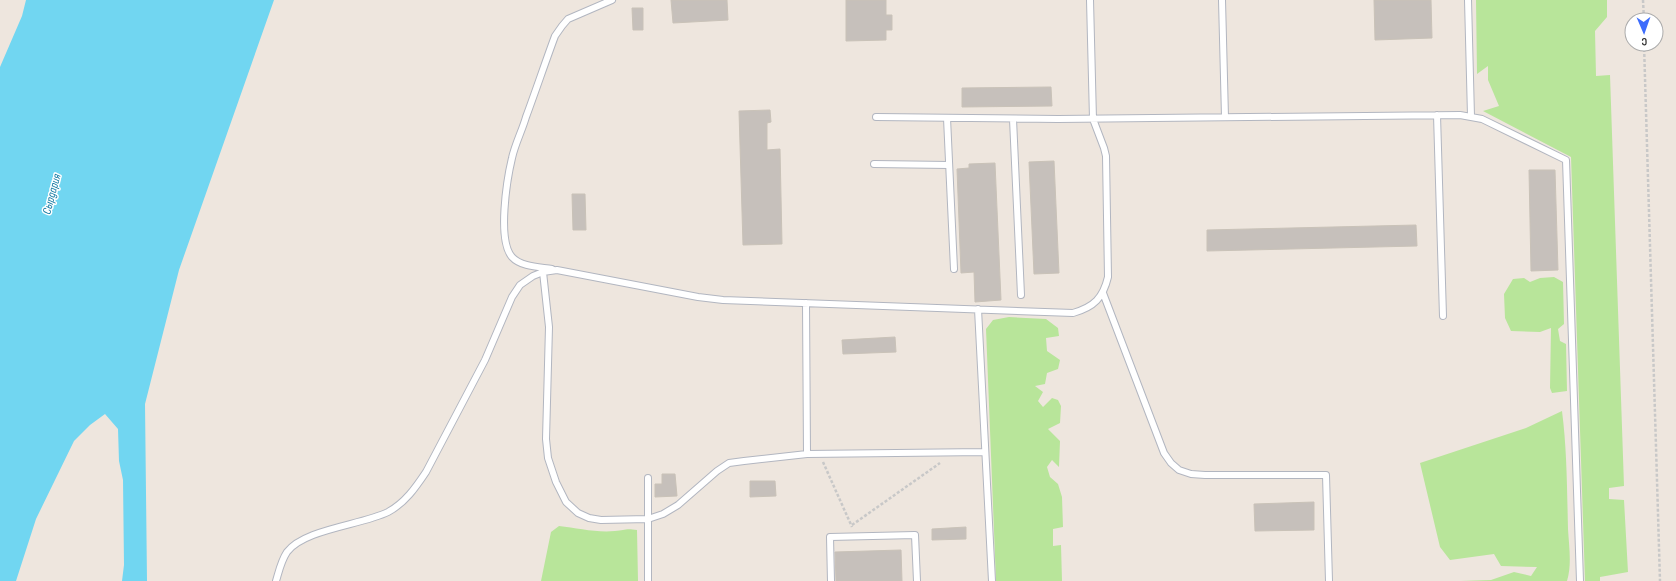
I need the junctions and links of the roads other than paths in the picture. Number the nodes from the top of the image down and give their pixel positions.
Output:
1 (612, 0) edge
2 (1090, 0) edge
3 (1222, 0) edge
4 (1468, 0) edge
5 (1437, 115) junction
6 (1471, 116) junction
7 (876, 117) dead end
8 (1226, 117) junction
9 (947, 118) junction
10 (1014, 119) junction
11 (1092, 119) junction
12 (874, 164) dead end
13 (949, 165) junction
14 (954, 269) dead end
15 (557, 270) junction
16 (543, 272) junction
17 (1103, 293) junction
18 (1021, 295) dead end
19 (806, 303) junction
20 (978, 309) junction
21 (1443, 316) dead end
22 (985, 452) junction
23 (807, 454) junction
24 (648, 478) dead end
25 (648, 519) junction
26 (276, 581) edge
27 (648, 581) edge
28 (832, 581) edge
29 (917, 581) edge
30 (992, 581) edge
31 (1330, 581) edge
32 (1580, 581) edge

1 - 15 lane
2 - 11 lane
3 - 8 lane
4 - 6 lane
5 - 6 lane
5 - 8 lane
5 - 21 lane
6 - 32 lane
7 - 9 lane
8 - 11 lane
9 - 10 lane
9 - 13 lane
10 - 11 lane
10 - 18 lane
11 - 17 lane
12 - 13 lane
13 - 14 lane
15 - 16 lane
15 - 19 lane
16 - 25 lane
16 - 26 lane
17 - 20 lane
17 - 31 lane
19 - 20 lane
19 - 23 lane
20 - 22 lane
22 - 23 lane
22 - 30 lane
23 - 25 lane
24 - 25 lane
25 - 27 lane
28 - 29 lane

